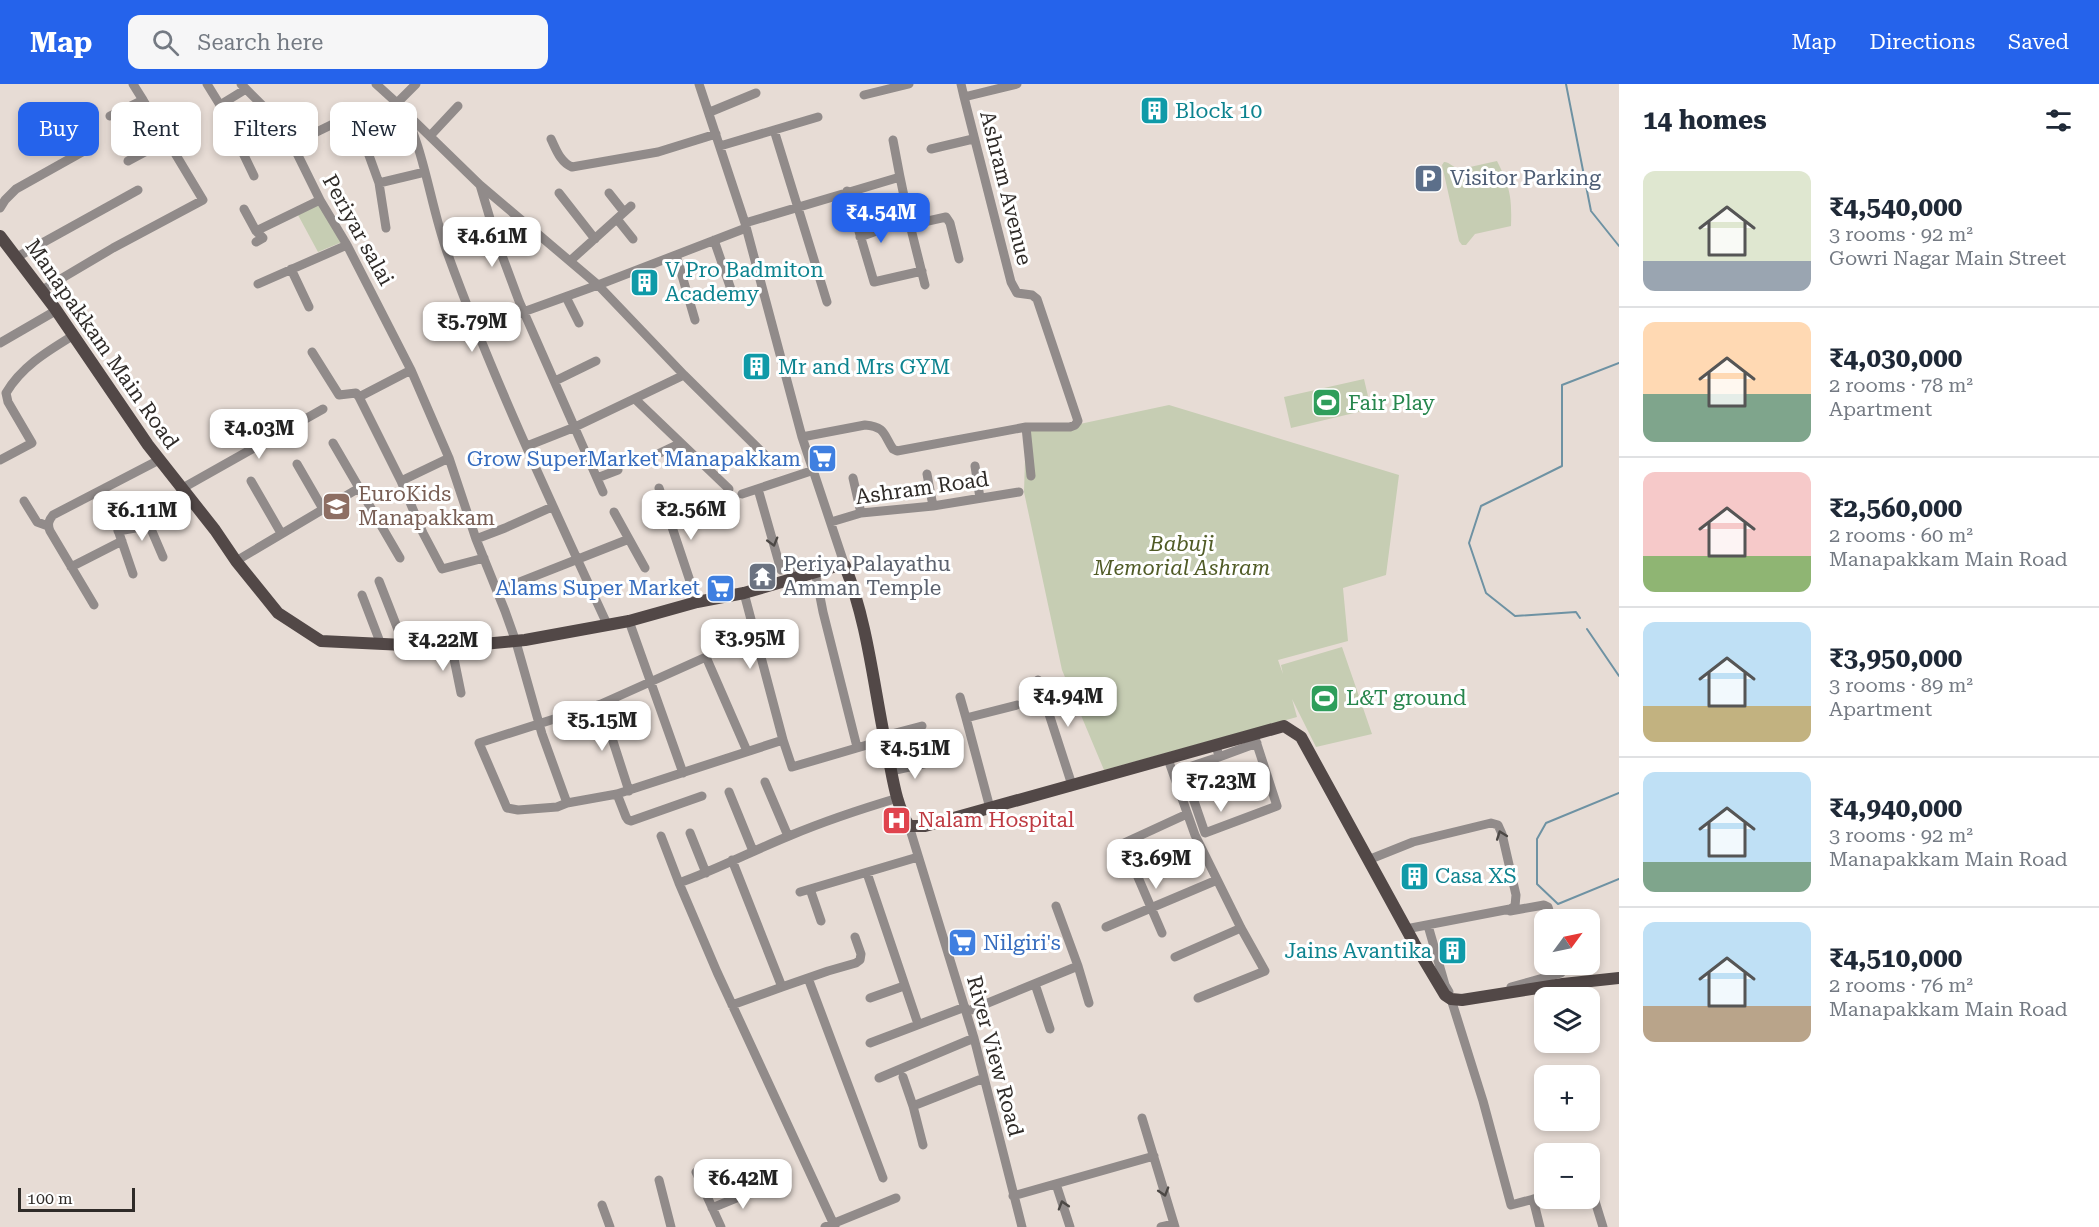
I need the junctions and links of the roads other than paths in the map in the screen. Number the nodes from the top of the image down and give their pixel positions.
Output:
1 (133, 84) edge
2 (207, 84) edge
3 (376, 84) edge
4 (416, 84) edge
5 (699, 84) edge
6 (909, 84) edge
7 (961, 84) edge
8 (1017, 84) edge
9 (244, 87) edge
10 (993, 87) edge
11 (756, 93) dead end
12 (864, 95) dead end
13 (964, 97) junction
14 (143, 100) joint
15 (218, 102) edge
16 (224, 102) edge
17 (260, 102) edge
18 (397, 102) joint
19 (458, 106) dead end
20 (710, 112) junction
21 (110, 116) dead end
22 (818, 117) dead end
23 (417, 123) edge
24 (774, 130) junction
25 (716, 134) junction
26 (430, 136) junction
27 (551, 139) dead end
28 (974, 139) junction
29 (893, 140) dead end
30 (417, 146) edge
31 (720, 147) junction
32 (931, 148) dead end
33 (75, 156) edge
34 (137, 156) edge
35 (177, 156) edge
36 (244, 156) edge
37 (298, 156) edge
38 (369, 156) edge
39 (128, 161) dead end
40 (425, 172) junction
41 (254, 176) dead end
42 (900, 177) junction
43 (379, 183) junction
44 (480, 185) junction
45 (138, 190) dead end
46 (847, 191) junction
47 (558, 193) dead end
48 (609, 193) dead end
49 (320, 200) junction
50 (797, 206) junction
51 (0, 208) edge
52 (244, 209) dead end
53 (624, 212) junction
54 (893, 225) dead end
55 (910, 225) junction
56 (745, 226) junction
57 (387, 228) dead end
58 (256, 231) junction
59 (0, 236) edge
60 (860, 237) junction
61 (595, 238) junction
62 (633, 239) dead end
63 (714, 240) junction
64 (256, 242) dead end
65 (347, 245) junction
66 (676, 255) junction
67 (17, 257) junction
68 (959, 259) dead end
69 (570, 261) junction
70 (291, 268) junction
71 (922, 271) junction
72 (258, 284) dead end
73 (598, 285) junction
74 (926, 285) dead end
75 (42, 290) junction
76 (566, 297) junction
77 (734, 298) dead end
78 (827, 302) dead end
79 (309, 307) dead end
80 (57, 310) junction
81 (524, 312) junction
82 (695, 320) dead end
83 (579, 323) dead end
84 (476, 329) junction
85 (74, 335) junction
86 (0, 343) edge
87 (312, 352) dead end
88 (596, 361) dead end
89 (411, 370) junction
90 (684, 375) junction
91 (555, 381) junction
92 (359, 397) junction
93 (635, 399) junction
94 (8, 402) junction
95 (0, 409) edge
96 (323, 409) dead end
97 (575, 427) junction
98 (1026, 427) junction
99 (802, 437) junction
100 (333, 443) dead end
101 (681, 443) junction
102 (527, 446) junction
103 (449, 458) junction
104 (0, 460) edge
105 (159, 460) junction
106 (643, 461) dead end
107 (297, 464) dead end
108 (775, 465) dead end
109 (975, 466) dead end
110 (618, 470) dead end
111 (814, 470) junction
112 (927, 474) dead end
113 (1030, 476) dead end
114 (597, 478) junction
115 (853, 478) dead end
116 (251, 481) dead end
117 (400, 481) junction
118 (359, 488) junction
119 (659, 488) dead end
120 (104, 489) junction
121 (181, 489) junction
122 (729, 489) dead end
123 (758, 489) junction
124 (603, 492) dead end
125 (1019, 492) dead end
126 (742, 494) dead end
127 (980, 498) junction
128 (24, 501) dead end
129 (933, 506) junction
130 (552, 507) junction
131 (323, 508) junction
132 (614, 512) dead end
133 (861, 513) junction
134 (831, 522) junction
135 (48, 526) junction
136 (281, 533) junction
137 (120, 536) junction
138 (476, 539) junction
139 (628, 539) junction
140 (163, 557) dead end
141 (400, 558) dead end
142 (484, 558) junction
143 (577, 559) junction
144 (236, 561) junction
145 (845, 566) junction
146 (71, 567) junction
147 (645, 568) dead end
148 (815, 571) junction
149 (132, 574) dead end
150 (796, 577) junction
151 (379, 581) dead end
152 (497, 591) junction
153 (744, 593) junction
154 (362, 595) dead end
155 (697, 602) junction
156 (94, 605) dead end
157 (629, 621) junction
158 (607, 624) junction
159 (380, 642) junction
160 (516, 642) junction
161 (451, 644) junction
162 (404, 645) junction
163 (1038, 680) dead end
164 (651, 681) junction
165 (461, 693) dead end
166 (960, 697) dead end
167 (601, 704) junction
168 (1017, 705) dead end
169 (966, 718) junction
170 (538, 723) junction
171 (922, 726) dead end
172 (884, 738) junction
173 (1256, 739) junction
174 (783, 740) junction
175 (858, 747) junction
176 (747, 751) junction
177 (1217, 751) junction
178 (1168, 759) junction
179 (932, 762) dead end
180 (891, 771) junction
181 (683, 773) junction
182 (765, 782) dead end
183 (1072, 784) junction
184 (629, 791) junction
185 (729, 792) dead end
186 (617, 794) junction
187 (702, 796) dead end
188 (898, 798) junction
189 (567, 803) junction
190 (990, 808) junction
191 (1187, 814) junction
192 (909, 826) junction
193 (690, 833) dead end
194 (661, 836) dead end
195 (788, 836) junction
196 (1124, 843) dead end
197 (753, 851) junction
198 (918, 857) junction
199 (732, 860) junction
200 (1368, 860) junction
201 (1134, 868) dead end
202 (705, 873) junction
203 (867, 873) junction
204 (1217, 880) junction
205 (679, 883) junction
206 (810, 889) junction
207 (800, 892) dead end
208 (1056, 906) dead end
209 (1151, 906) junction
210 (1548, 909) edge
211 (821, 921) dead end
212 (1106, 927) dead end
213 (1241, 928) junction
214 (1429, 929) junction
215 (1407, 931) junction
216 (1162, 933) dead end
217 (855, 937) dead end
218 (1174, 957) dead end
219 (1078, 966) junction
220 (1557, 975) edge
221 (1557, 975) edge
222 (1576, 975) edge
223 (808, 978) junction
224 (1619, 978) edge
225 (1035, 984) junction
226 (904, 986) junction
227 (782, 987) junction
228 (870, 998) dead end
229 (1198, 998) dead end
230 (1451, 999) junction
231 (1089, 1003) dead end
232 (732, 1005) junction
233 (966, 1010) junction
234 (918, 1024) junction
235 (1050, 1029) dead end
236 (974, 1038) junction
237 (870, 1043) dead end
238 (903, 1077) dead end
239 (879, 1078) dead end
240 (984, 1078) junction
241 (913, 1106) junction
242 (1142, 1119) dead end
243 (923, 1145) dead end
244 (1154, 1156) junction
245 (696, 1172) dead end
246 (883, 1178) dead end
247 (659, 1180) dead end
248 (1056, 1184) junction
249 (763, 1187) dead end
250 (1013, 1196) junction
251 (896, 1198) dead end
252 (1533, 1199) joint
253 (602, 1205) dead end
254 (712, 1208) junction
255 (1597, 1209) edge
256 (1174, 1225) edge
257 (831, 1226) edge
258 (610, 1227) edge
259 (671, 1227) edge
260 (721, 1227) edge
261 (1022, 1227) edge
262 (1070, 1227) edge
263 (1161, 1227) edge
264 (1540, 1227) edge
265 (1603, 1227) edge

1 - 14 street
2 - 15 street
3 - 18 street
4 - 18 street
5 - 20 street
6 - 12 street
7 - 13 street
8 - 10 street, Ashram Avenue
9 - 16 street
9 - 17 street, Periyar salai
10 - 13 street, Ashram Avenue
11 - 20 street
13 - 28 street, Ashram Avenue
14 - 21 street
19 - 26 street
20 - 25 street
22 - 24 street
23 - 26 street
24 - 31 street
24 - 50 street
25 - 27 street
25 - 31 street
26 - 44 street
28 - 32 street
28 - 98 street, Ashram Avenue
29 - 42 street
30 - 40 street
31 - 56 street
33 - 51 street
34 - 39 street
35 - 75 street
36 - 41 street
37 - 49 street, Periyar salai
38 - 43 street
40 - 43 street
40 - 84 street
42 - 46 street
42 - 55 street
43 - 57 street
44 - 69 street
44 - 81 street
45 - 67 street
46 - 50 street
46 - 60 street
47 - 61 street
48 - 53 street
49 - 58 street
49 - 65 street, Periyar salai
50 - 56 street
50 - 78 street
52 - 58 street
53 - 61 street
53 - 62 street
54 - 60 street
55 - 68 street
55 - 71 street
56 - 63 street
56 - 99 street
58 - 64 street
59 - 67 main road, Manapakkam Main Road
60 - 71 street
61 - 69 street
63 - 66 street
63 - 77 street
65 - 70 street
65 - 89 street, Periyar salai
66 - 73 street
66 - 82 street
67 - 75 main road, Manapakkam Main Road
69 - 73 street
70 - 72 street
70 - 79 street
71 - 74 street
73 - 76 street
73 - 90 street
75 - 80 main road, Manapakkam Main Road
76 - 81 street
76 - 83 street
80 - 85 main road, Manapakkam Main Road
80 - 86 street
81 - 84 street
81 - 91 street
84 - 102 street
85 - 94 street
85 - 105 main road, Manapakkam Main Road
87 - 92 street
88 - 91 street
89 - 92 street
89 - 103 street, Periyar salai
90 - 93 street
90 - 108 street
91 - 97 street
92 - 117 street
93 - 97 street
93 - 101 street
94 - 95 street
94 - 104 street
96 - 121 street
97 - 102 street
97 - 114 street
98 - 99 street
98 - 113 street
99 - 111 street
100 - 118 street
101 - 106 street
101 - 122 street
102 - 130 street
103 - 117 street
103 - 138 street, Periyar salai
105 - 120 street
105 - 121 main road, Manapakkam Main Road
107 - 131 street
109 - 127 street
110 - 114 street
111 - 123 street
111 - 134 street
112 - 129 street
114 - 124 street
115 - 133 street
116 - 136 street
117 - 142 street
118 - 131 street
118 - 141 street
119 - 155 street
120 - 135 street
120 - 137 street
121 - 144 main road, Manapakkam Main Road
123 - 126 street
123 -> 150 street
125 - 127 street, Ashram Road
127 - 129 street, Ashram Road
128 - 135 street
129 - 133 street, Ashram Road
130 - 138 street
130 - 143 street
131 - 136 street
132 - 139 street
133 - 134 street, Ashram Road
134 - 145 street
135 - 146 street
136 - 144 street
137 - 140 street
137 - 146 street
137 - 149 street
138 - 142 street, Periyar salai
139 - 143 street
139 - 147 street
142 - 152 street, Periyar salai
143 - 152 street
143 - 158 street
144 - 159 main road, Manapakkam Main Road
145 - 148 main road, Manapakkam Main Road
145 - 172 main road
146 - 156 street
148 - 150 main road, Manapakkam Main Road
148 - 175 street
150 - 153 main road, Manapakkam Main Road
151 - 162 street
152 - 160 street, Periyar salai
153 - 155 main road, Manapakkam Main Road
153 - 174 street
154 - 159 street
155 - 157 main road, Manapakkam Main Road
157 - 158 main road, Manapakkam Main Road
157 - 164 street
158 - 160 main road, Manapakkam Main Road
159 - 162 main road, Manapakkam Main Road
160 - 161 main road, Manapakkam Main Road
160 - 170 street, Periyar salai
161 - 162 main road, Manapakkam Main Road
161 - 165 street
163 - 183 street
164 - 167 street
164 - 176 street
164 - 181 street
166 - 169 street
167 - 170 street
167 - 184 street
168 - 169 street
169 - 190 street
170 - 189 street, Periyar salai
170 - 189 street
171 - 172 street
172 - 175 street
172 - 180 main road
173 - 177 main road
173 - 177 street
173 - 200 main road
174 - 175 street
174 - 176 street
176 - 181 street
177 - 178 main road
178 - 183 main road
178 - 191 street
179 - 180 street
180 - 188 main road
181 - 184 street
182 - 195 street
183 - 190 main road
184 - 186 street
185 - 197 street
186 - 187 street
186 - 189 street
188 - 192 main road
188 - 195 street
190 - 192 main road
191 - 196 street
191 - 204 street
192 - 198 street, River View Road
193 - 202 street
194 - 205 street
195 - 197 street
197 - 199 street
198 - 203 street
198 - 233 street, River View Road
199 - 202 street
199 - 227 street
200 - 215 main road
215 -> 200 street
201 - 209 street
202 - 205 street
203 - 206 street
203 - 226 street
204 - 209 street
204 - 213 street
205 - 232 street
206 - 207 street
206 - 211 street
208 - 219 street
209 - 212 street
209 - 216 street
210 - 214 street
213 - 218 street
213 - 229 street
214 - 215 street
214 - 220 street
215 - 230 main road
217 - 223 street
219 - 225 street
219 - 231 street
221 - 230 main road
222 - 224 main road
223 - 227 street
223 - 246 street
225 - 233 street
225 - 235 street
226 - 228 street
226 - 234 street
227 - 232 street
230 - 252 street
232 - 257 street
233 - 234 street
233 - 236 street, River View Road
234 - 237 street
236 - 239 street
236 - 240 street, River View Road
238 - 241 street
240 - 241 street
240 - 250 street, River View Road
241 - 243 street
242 - 244 street
244 - 248 street
244 -> 256 street
245 - 254 street
247 - 259 street
248 - 250 street
262 -> 248 street
249 - 254 street
250 - 261 street, River View Road
251 - 257 street
252 - 264 street
253 - 258 street
254 - 260 street
255 - 265 street
256 - 263 street

